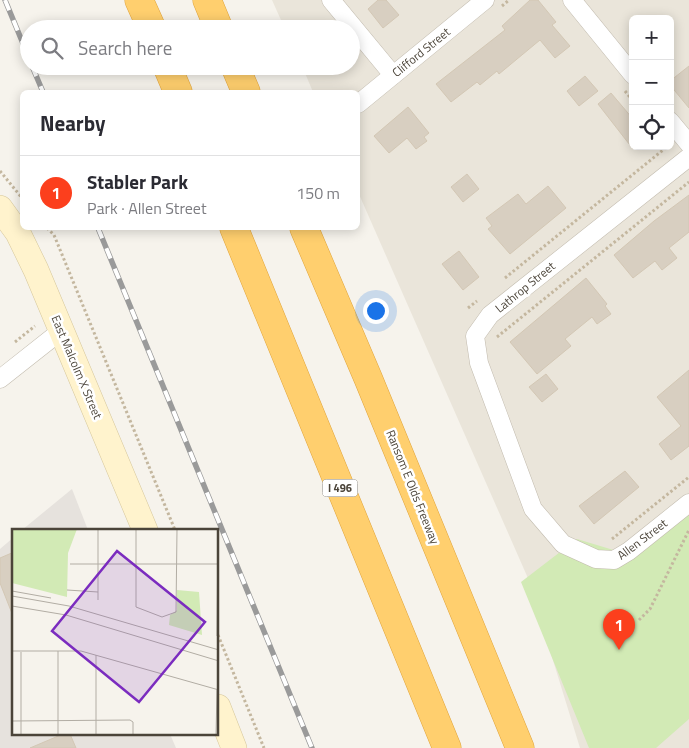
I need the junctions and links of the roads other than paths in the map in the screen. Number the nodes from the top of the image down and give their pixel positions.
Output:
1 (139, 0) edge
2 (207, 0) edge
3 (225, 0) edge
4 (330, 0) edge
5 (485, 0) edge
6 (572, 0) edge
7 (148, 20) edge
8 (215, 20) edge
9 (233, 20) edge
10 (347, 20) edge
11 (360, 35) edge
12 (629, 69) edge
13 (393, 74) junction
14 (171, 75) edge
15 (239, 75) edge
16 (255, 75) edge
17 (177, 90) edge
18 (245, 90) edge
19 (261, 90) edge
20 (360, 102) edge
21 (674, 126) edge
22 (689, 144) edge
23 (689, 157) edge
24 (0, 208) edge
25 (235, 230) edge
26 (305, 230) edge
27 (316, 230) edge
28 (62, 330) junction
29 (368, 378) junction
30 (0, 379) edge
31 (689, 503) edge
32 (145, 529) edge
33 (563, 544) joint
34 (219, 710) edge
35 (234, 748) edge
36 (447, 748) edge
37 (520, 748) edge

1 - 7 highway
2 - 8 highway
3 - 9 highway
4 - 10 street
5 - 13 street, Clifford Street
6 - 12 street
11 - 13 street
13 - 20 street, Clifford Street
14 - 17 highway
15 - 18 highway
16 - 19 highway
21 - 22 street
23 - 33 street, Lathrop Street
24 - 28 street, East Malcolm X Street
25 - 36 highway, I 496
26 - 29 highway, Ransom E Olds Freeway
27 - 29 highway
28 - 30 street
28 - 32 street, East Malcolm X Street
29 - 37 highway, Ransom E Olds Freeway
31 - 33 street, Allen Street
34 - 35 street

